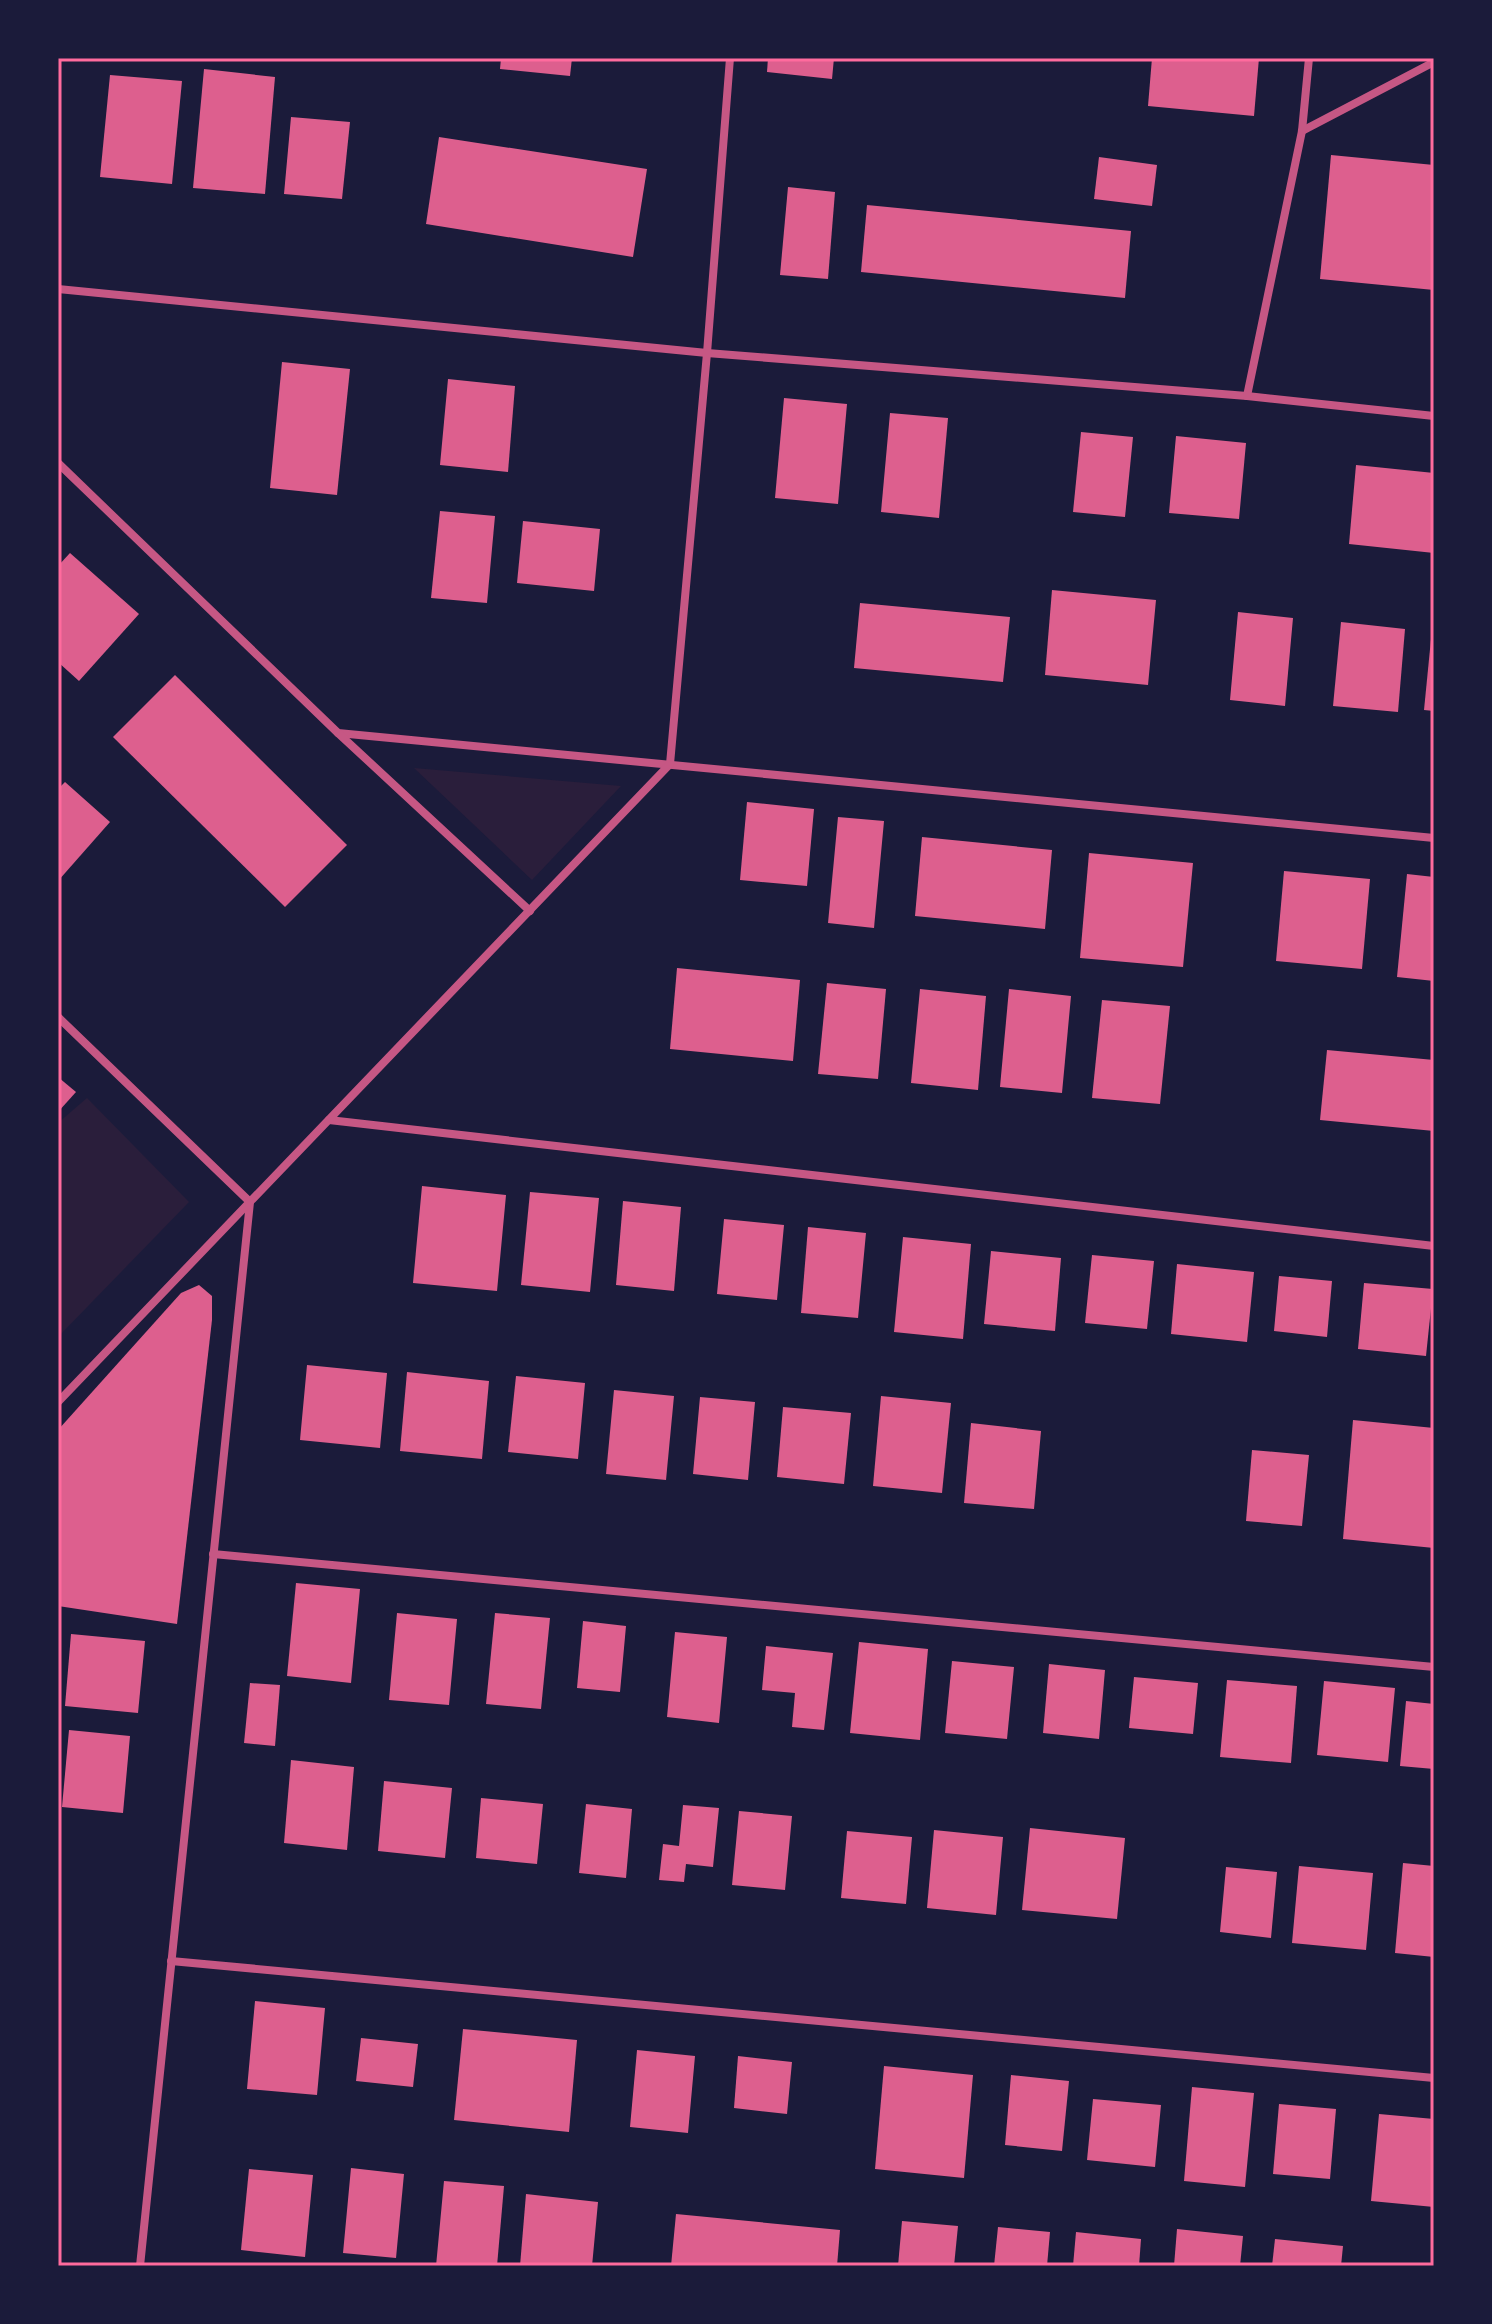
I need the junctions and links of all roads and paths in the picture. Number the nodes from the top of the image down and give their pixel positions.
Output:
1 (730, 58) edge
2 (1309, 58) edge
3 (1434, 62) edge
4 (1302, 131) junction
5 (58, 289) edge
6 (707, 353) junction
7 (1247, 396) junction
8 (1434, 416) edge
9 (58, 463) edge
10 (338, 733) junction
11 (670, 764) junction
12 (1434, 838) edge
13 (530, 911) junction
14 (58, 1017) edge
15 (329, 1120) junction
16 (250, 1202) junction
17 (1434, 1246) edge
18 (58, 1402) edge
19 (213, 1554) junction
20 (1434, 1667) edge
21 (171, 1961) junction
22 (1434, 2078) edge
23 (140, 2266) edge

1 - 6 street
2 - 4 street
3 - 4 street
4 - 7 street
5 - 6 street
6 - 7 street
6 - 11 street
7 - 8 street
9 - 10 street
10 - 11 street
10 - 13 street
11 - 12 street
11 - 13 street
13 - 15 street
14 - 16 street
15 - 16 street
15 - 17 street
16 - 18 street
16 - 19 street
19 - 20 street
19 - 21 street
21 - 22 street
21 - 23 street

